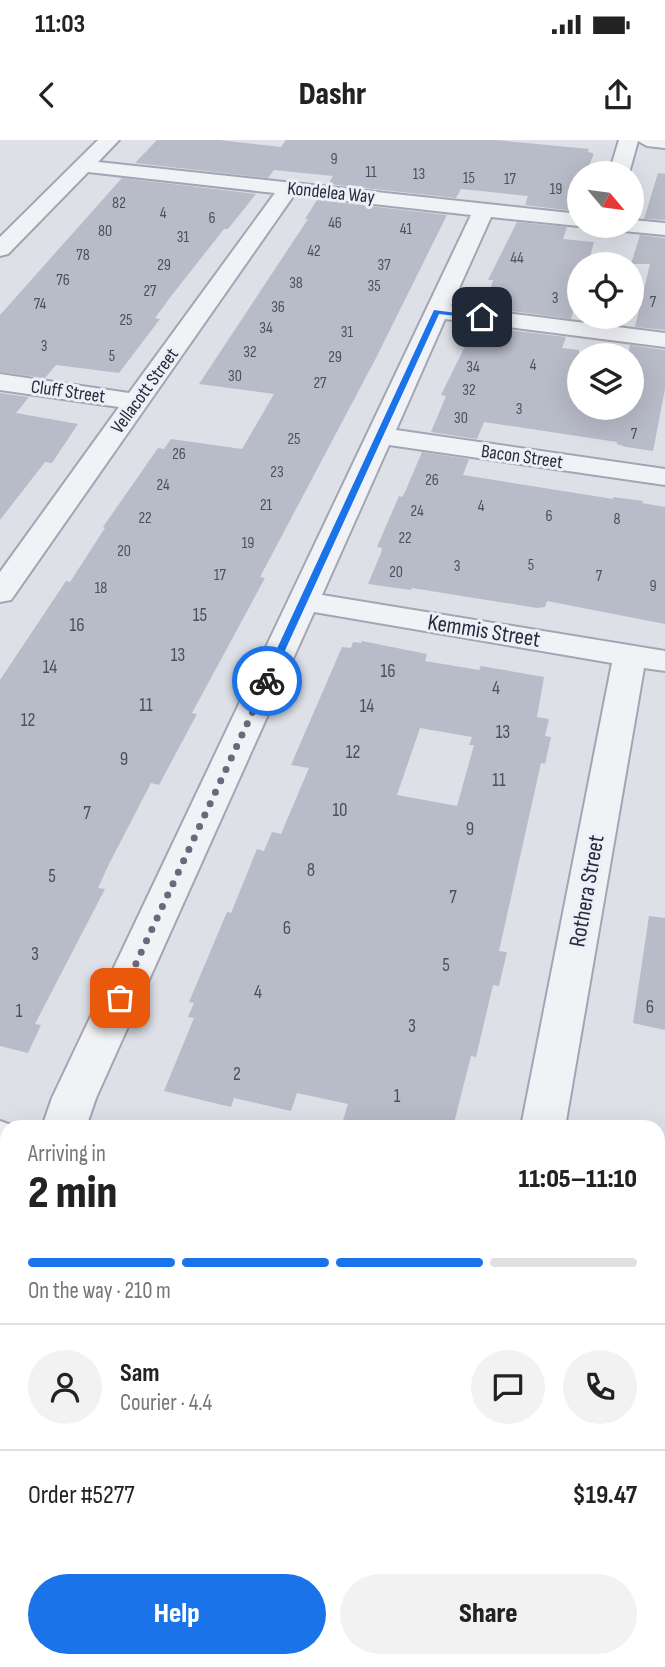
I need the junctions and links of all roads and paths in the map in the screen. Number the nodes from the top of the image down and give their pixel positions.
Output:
1 (109, 140) edge
2 (629, 140) edge
3 (647, 140) edge
4 (665, 142) edge
5 (623, 161) edge
6 (83, 166) junction
7 (289, 188) junction
8 (484, 210) junction
9 (567, 219) edge
10 (644, 227) edge
11 (665, 229) edge
12 (0, 249) edge
13 (436, 312) junction
14 (665, 340) edge
15 (0, 383) edge
16 (136, 402) junction
17 (379, 436) junction
18 (665, 477) edge
19 (0, 593) edge
20 (303, 601) junction
21 (647, 658) edge
22 (67, 1120) edge
23 (545, 1120) edge

1 - 6 street
2 - 5 street
3 - 4 street
6 - 7 street, Kondelea Way
6 - 12 street
7 - 8 street, Kondelea Way
7 - 16 street, Vellacott Street
8 - 9 street, Kondelea Way
8 - 13 street
10 - 11 street
13 - 14 street
13 - 17 street
15 - 16 street, Cluff Street
16 - 19 street, Vellacott Street
17 - 18 street, Bacon Street
17 - 20 street
20 - 21 street, Kemmis Street
20 - 22 street
21 - 23 street, Rothera Street

